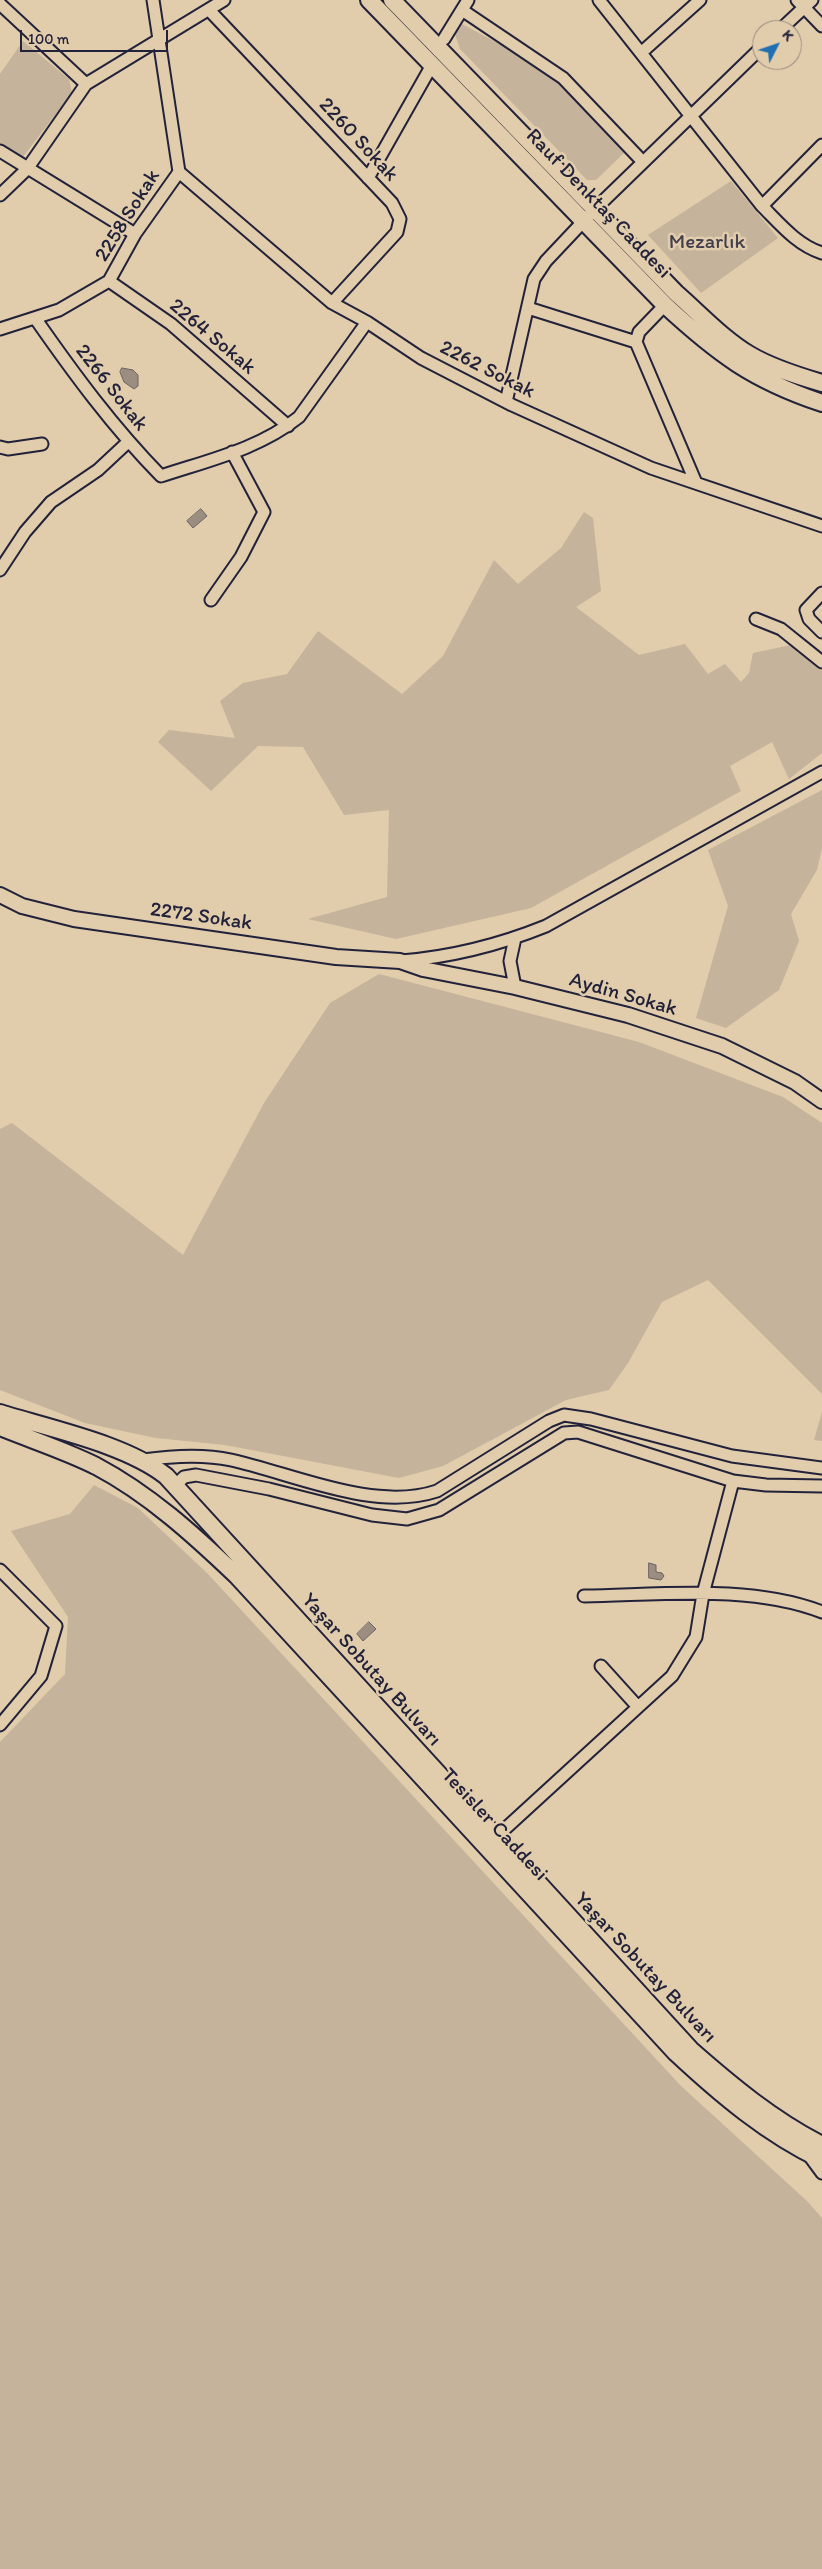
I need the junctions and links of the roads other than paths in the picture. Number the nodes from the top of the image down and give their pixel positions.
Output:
1 (153, 0) edge
2 (224, 0) edge
3 (369, 0) edge
4 (392, 0) edge
5 (599, 0) edge
6 (700, 0) edge
7 (804, 2) edge
8 (0, 4) edge
9 (465, 5) edge
10 (210, 11) junction
11 (789, 20) edge
12 (822, 26) edge
13 (444, 39) dead end
14 (159, 41) junction
15 (642, 52) junction
16 (752, 56) edge
17 (432, 65) junction
18 (86, 84) junction
19 (691, 114) junction
20 (822, 146) edge
21 (0, 151) edge
22 (643, 162) junction
23 (27, 169) junction
24 (179, 172) junction
25 (368, 178) junction
26 (0, 195) edge
27 (762, 206) junction
28 (589, 215) junction
29 (135, 234) junction
30 (822, 253) edge
31 (110, 281) junction
32 (332, 303) junction
33 (666, 304) junction
34 (528, 308) junction
35 (35, 318) junction
36 (367, 322) junction
37 (0, 329) edge
38 (636, 342) junction
39 (822, 383) edge
40 (506, 402) junction
41 (822, 403) edge
42 (288, 426) junction
43 (128, 442) junction
44 (42, 444) dead end
45 (0, 447) edge
46 (232, 452) junction
47 (696, 483) junction
48 (822, 526) edge
49 (0, 570) edge
50 (822, 593) edge
51 (211, 600) dead end
52 (756, 619) dead end
53 (822, 632) edge
54 (822, 662) edge
55 (822, 772) edge
56 (0, 895) edge
57 (515, 938) junction
58 (400, 961) junction
59 (515, 987) junction
60 (822, 1102) edge
61 (0, 1413) edge
62 (0, 1427) edge
63 (143, 1460) junction
64 (822, 1468) edge
65 (733, 1482) junction
66 (129, 1485) junction
67 (176, 1485) junction
68 (822, 1486) edge
69 (150, 1501) junction
70 (0, 1570) edge
71 (703, 1594) junction
72 (584, 1596) dead end
73 (822, 1612) edge
74 (601, 1666) dead end
75 (638, 1707) junction
76 (0, 1725) edge
77 (495, 1838) junction
78 (822, 2145) edge
79 (815, 2157) edge
80 (822, 2173) edge

1 - 14 street
2 - 10 street
3 - 17 main road, Rauf Denktaş Caddesi
4 - 28 main road, Rauf Denktaş Caddesi
5 - 15 street
6 - 15 street
7 - 11 street
7 - 12 street
8 - 18 street
9 - 13 street
9 - 22 street
10 - 14 street
10 - 25 street, 2260 Sokak
14 - 18 street
14 - 24 street
15 - 19 street
16 - 19 street
17 - 25 street
17 - 28 main road, Rauf Denktaş Caddesi
18 - 23 street
19 - 22 street
19 - 27 street
20 - 27 street
21 - 23 street
22 - 28 street
23 - 26 street
23 - 29 street
24 - 29 street, 2258 Sokak
24 - 32 street, 2262 Sokak
25 - 32 street, 2260 Sokak
27 - 30 street
28 - 33 main road, Rauf Denktaş Caddesi
28 - 34 street
28 - 39 main road, Rauf Denktaş Caddesi
29 - 31 street, 2258 Sokak
31 - 35 street, 2258 Sokak
31 - 42 street, 2264 Sokak
32 - 36 street, 2262 Sokak
33 - 38 street
33 - 41 main road, Rauf Denktaş Caddesi
34 - 38 street
34 - 40 street
35 - 37 street, 2258 Sokak
35 - 43 street, 2266 Sokak
36 - 40 street, 2262 Sokak
36 - 42 street
38 - 47 street
40 - 47 street, 2262 Sokak
42 - 46 street
43 - 46 street, 2266 Sokak
43 - 49 street
44 - 45 street
46 - 51 street
47 - 48 street, 2262 Sokak
50 - 53 street
52 - 54 street
55 - 57 street
56 - 58 street, 2272 Sokak
57 - 58 street
57 - 59 street
58 - 59 street, Aydin Sokak
59 - 60 street, Aydin Sokak
61 - 63 main road, Yaşar Sobutay Bulvarı
62 - 66 main road, Tesisler Caddesi
63 - 64 street
63 - 66 main road
63 - 67 main road, Yaşar Sobutay Bulvarı
65 - 67 street
65 - 68 street
65 - 71 street
66 - 69 main road, Tesisler Caddesi
67 - 69 main road
67 - 77 main road, Yaşar Sobutay Bulvarı
69 - 79 main road, Tesisler Caddesi
70 - 76 street
71 - 72 street
71 - 73 street
71 - 75 street
74 - 75 street
75 - 77 street
77 - 78 main road, Yaşar Sobutay Bulvarı
79 - 80 street

